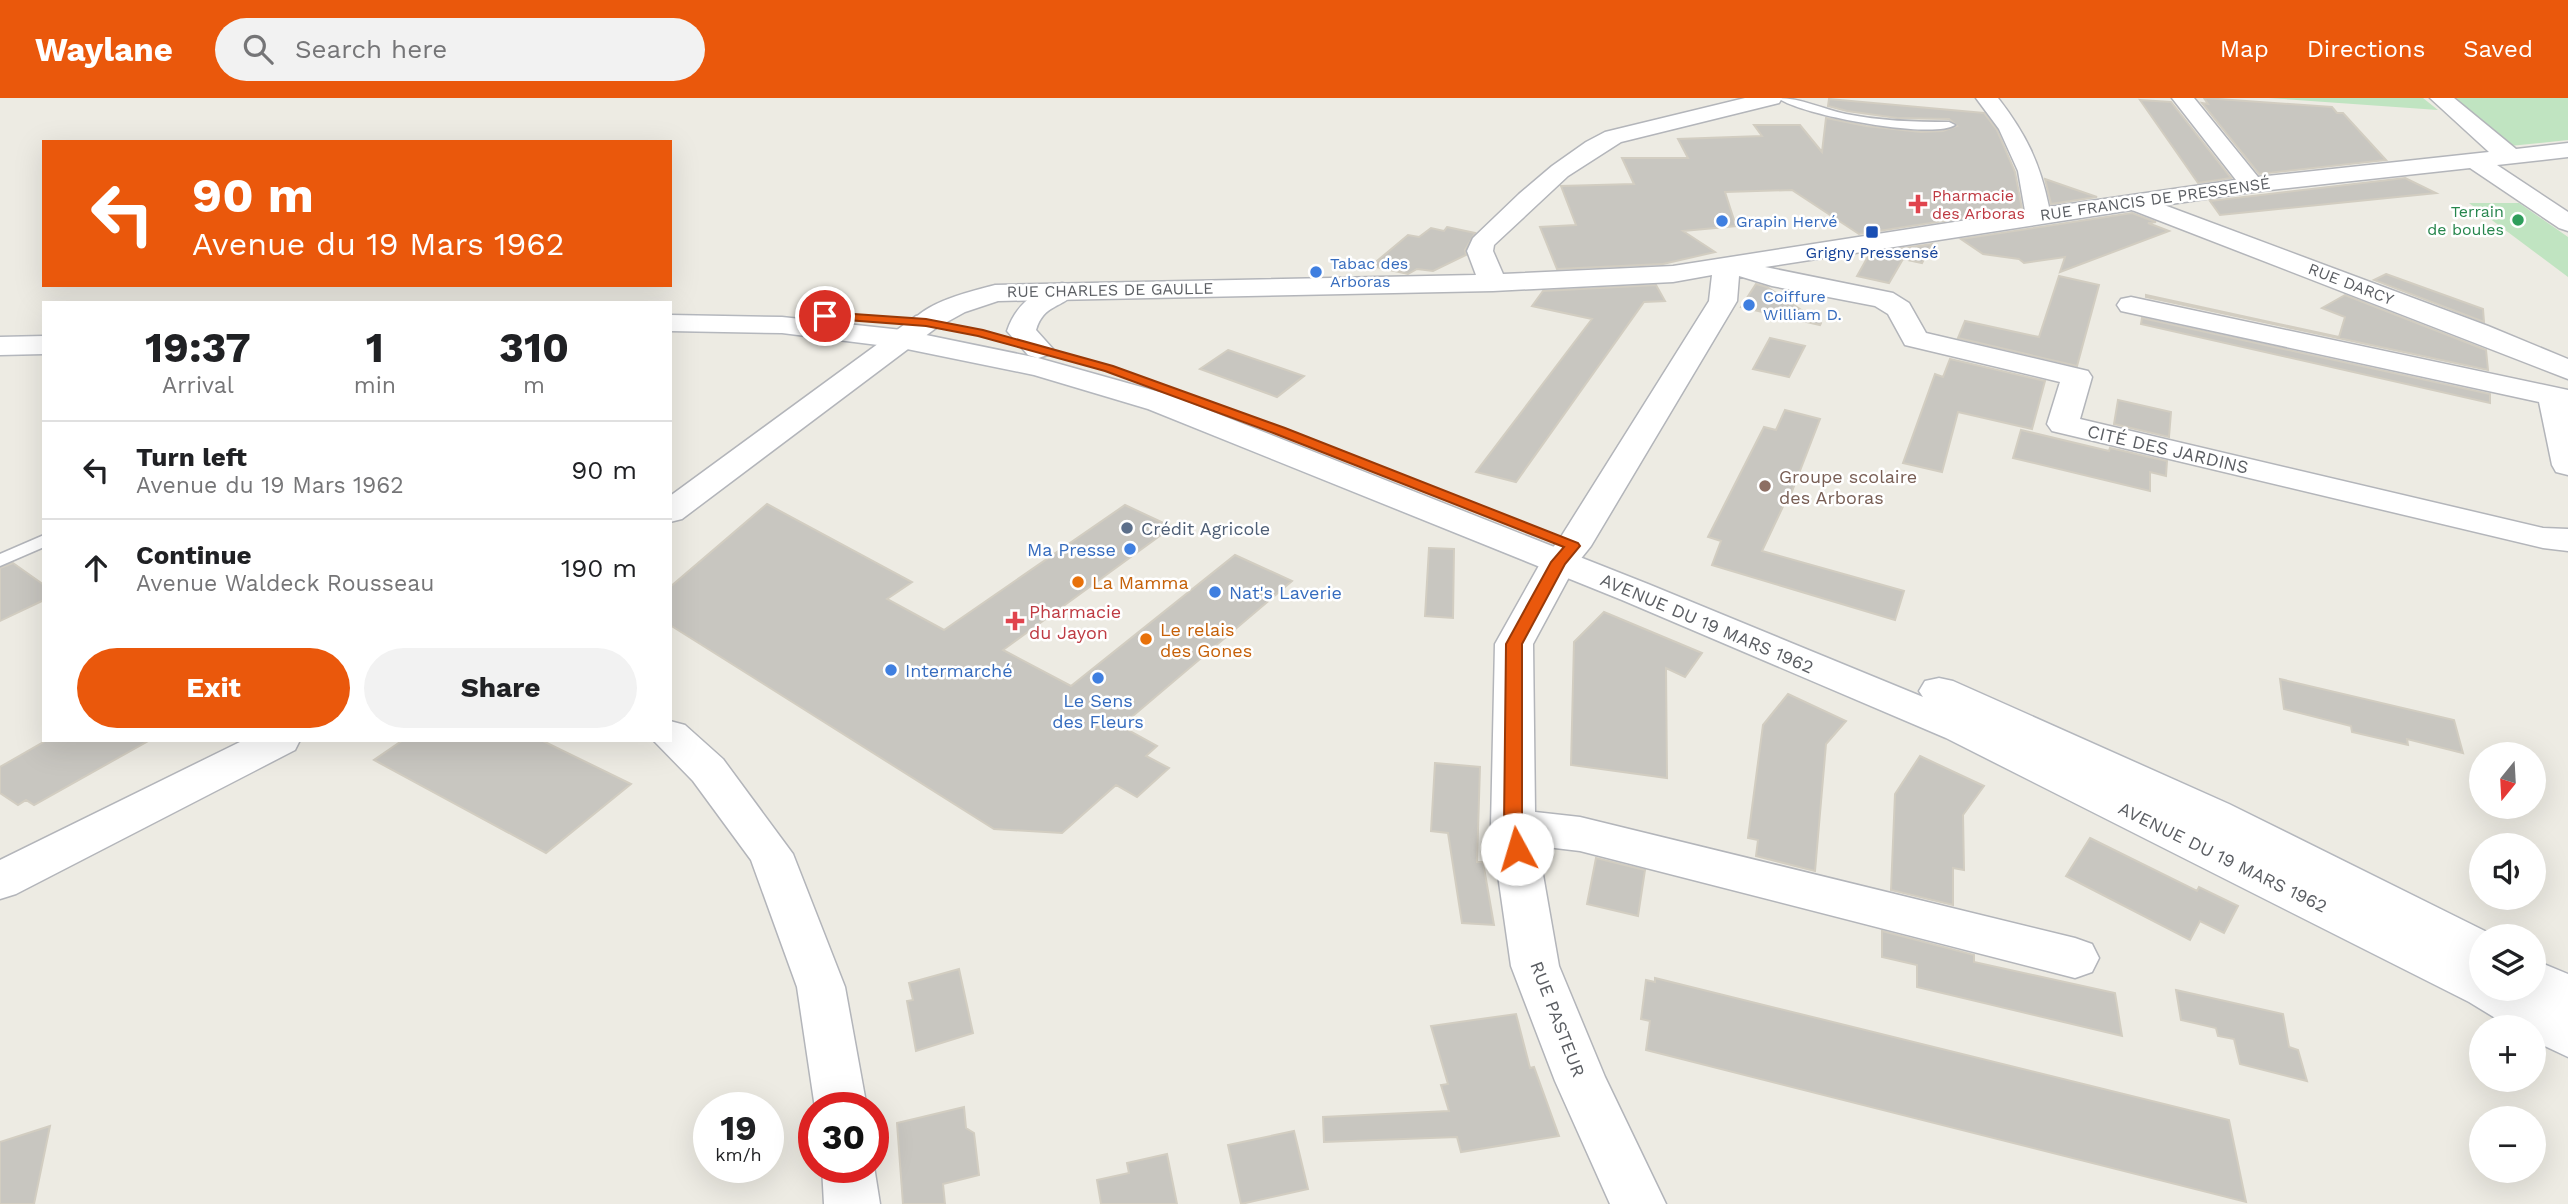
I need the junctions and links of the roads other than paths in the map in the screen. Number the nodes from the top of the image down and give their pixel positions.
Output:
1 (1771, 98) edge
2 (1783, 98) edge
3 (1987, 98) edge
4 (2183, 98) edge
5 (2441, 98) edge
6 (1949, 125) dead end
7 (2568, 150) edge
8 (2514, 157) junction
9 (2475, 161) junction
10 (2252, 184) junction
11 (2133, 202) junction
12 (2038, 216) junction
13 (2568, 223) edge
14 (1727, 264) junction
15 (1493, 283) junction
16 (1062, 291) junction
17 (2131, 305) dead end
18 (672, 315) edge
19 (672, 323) edge
20 (914, 331) junction
21 (0, 335) edge
22 (42, 335) edge
23 (42, 345) edge
24 (0, 346) edge
25 (1038, 349) junction
26 (2568, 370) edge
27 (2561, 398) edge
28 (2568, 465) edge
29 (672, 511) edge
30 (2568, 540) edge
31 (42, 541) edge
32 (1566, 554) junction
33 (0, 561) edge
34 (672, 737) edge
35 (276, 742) edge
36 (1513, 826) junction
37 (0, 881) edge
38 (2469, 945) edge
39 (2075, 958) dead end
40 (2469, 980) edge
41 (2546, 986) edge
42 (2568, 998) edge
43 (2508, 1001) edge
44 (2568, 1035) edge
45 (838, 1092) edge
46 (850, 1183) edge
47 (852, 1204) edge
48 (1638, 1204) edge

1 - 15 street
2 - 6 lane
3 - 12 street
4 - 10 street
5 - 8 street
7 - 8 street, RUE FRANCIS DE PRESSENSÉ
8 - 9 street, RUE FRANCIS DE PRESSENSÉ
9 - 10 street, RUE FRANCIS DE PRESSENSÉ
9 - 13 street
10 - 11 street, RUE FRANCIS DE PRESSENSÉ
11 - 12 street, RUE FRANCIS DE PRESSENSÉ
11 - 26 street, RUE DARCY
12 - 14 street, RUE FRANCIS DE PRESSENSÉ
14 - 15 street, RUE FRANCIS DE PRESSENSÉ
14 - 30 street, CITÉ DES JARDINS
14 - 32 street, RUE PASTEUR
15 - 16 street, RUE CHARLES DE GAULLE
16 - 20 street, RUE CHARLES DE GAULLE
16 - 25 street
17 - 27 street
18 - 20 street
19 - 20 street
20 - 25 street, AVENUE DU 19 MARS 1962
20 - 29 street, RUE CHARLES DE GAULLE
20 - 32 street, AVENUE DU 19 MARS 1962
21 - 22 street
23 - 24 street
25 - 32 street, AVENUE DU 19 MARS 1962
27 - 28 street
31 - 33 lane
32 - 36 street, RUE PASTEUR
32 - 38 street, AVENUE DU 19 MARS 1962
32 - 40 street, AVENUE DU 19 MARS 1962
34 - 45 street
35 - 37 street
36 - 39 street
36 - 48 street, RUE PASTEUR
41 - 42 street
43 - 44 street
46 - 47 street

